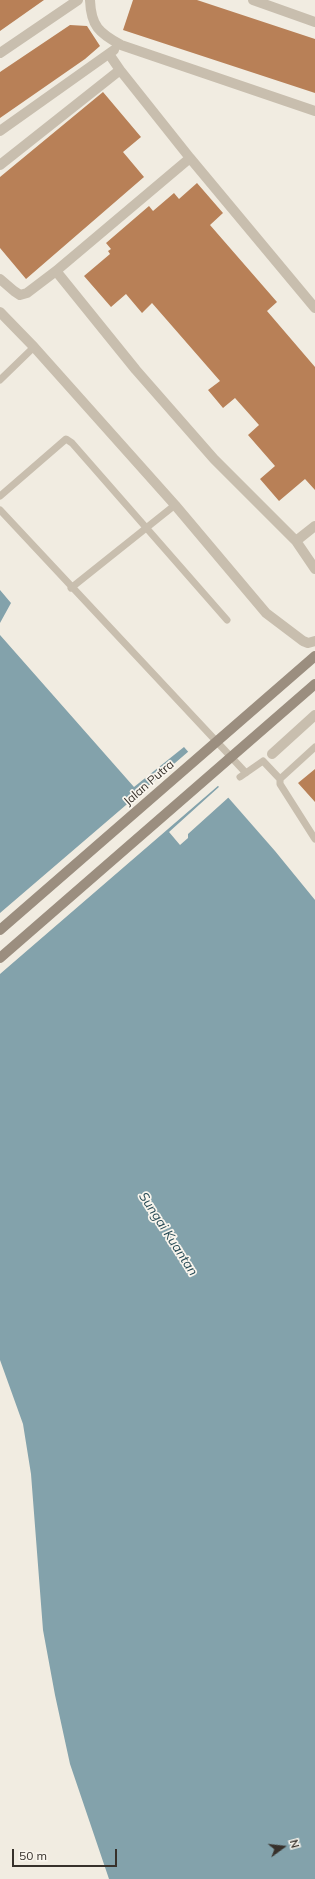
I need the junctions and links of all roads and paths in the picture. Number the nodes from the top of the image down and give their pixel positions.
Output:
1 (78, 0) edge
2 (90, 0) edge
3 (253, 0) edge
4 (315, 22) edge
5 (121, 45) junction
6 (0, 53) edge
7 (110, 54) junction
8 (120, 70) junction
9 (315, 111) edge
10 (0, 131) edge
11 (190, 158) junction
12 (0, 165) edge
13 (56, 271) junction
14 (0, 278) edge
15 (315, 308) edge
16 (0, 312) edge
17 (34, 347) junction
18 (0, 380) edge
19 (0, 496) edge
20 (175, 505) junction
21 (0, 510) edge
22 (315, 526) edge
23 (147, 528) junction
24 (296, 541) junction
25 (315, 569) edge
26 (71, 588) junction
27 (227, 620) dead end
28 (315, 641) edge
29 (315, 657) edge
30 (315, 684) edge
31 (315, 715) edge
32 (315, 747) edge
33 (272, 754) joint
34 (263, 761) junction
35 (280, 779) junction
36 (315, 839) edge
37 (0, 930) edge
38 (0, 958) edge

1 - 6 street
2 - 5 street
3 - 4 street
5 - 7 street
5 - 9 street
7 - 8 street
7 - 10 street
8 - 11 street
8 - 12 street
11 - 13 street
11 - 15 street
13 - 14 street
13 - 24 street
16 - 17 street
17 - 18 lane
17 - 20 street
19 - 23 lane
20 - 23 lane
20 - 28 street
21 - 26 lane
22 - 24 street
23 - 26 lane
23 - 27 lane
24 - 25 street
26 - 34 lane
28 - 29 street
29 - 37 main road, Jalan Putra, bridge
30 - 38 main road, bridge
31 - 33 street
32 - 35 lane
33 - 34 lane
34 - 35 lane
35 - 36 lane

